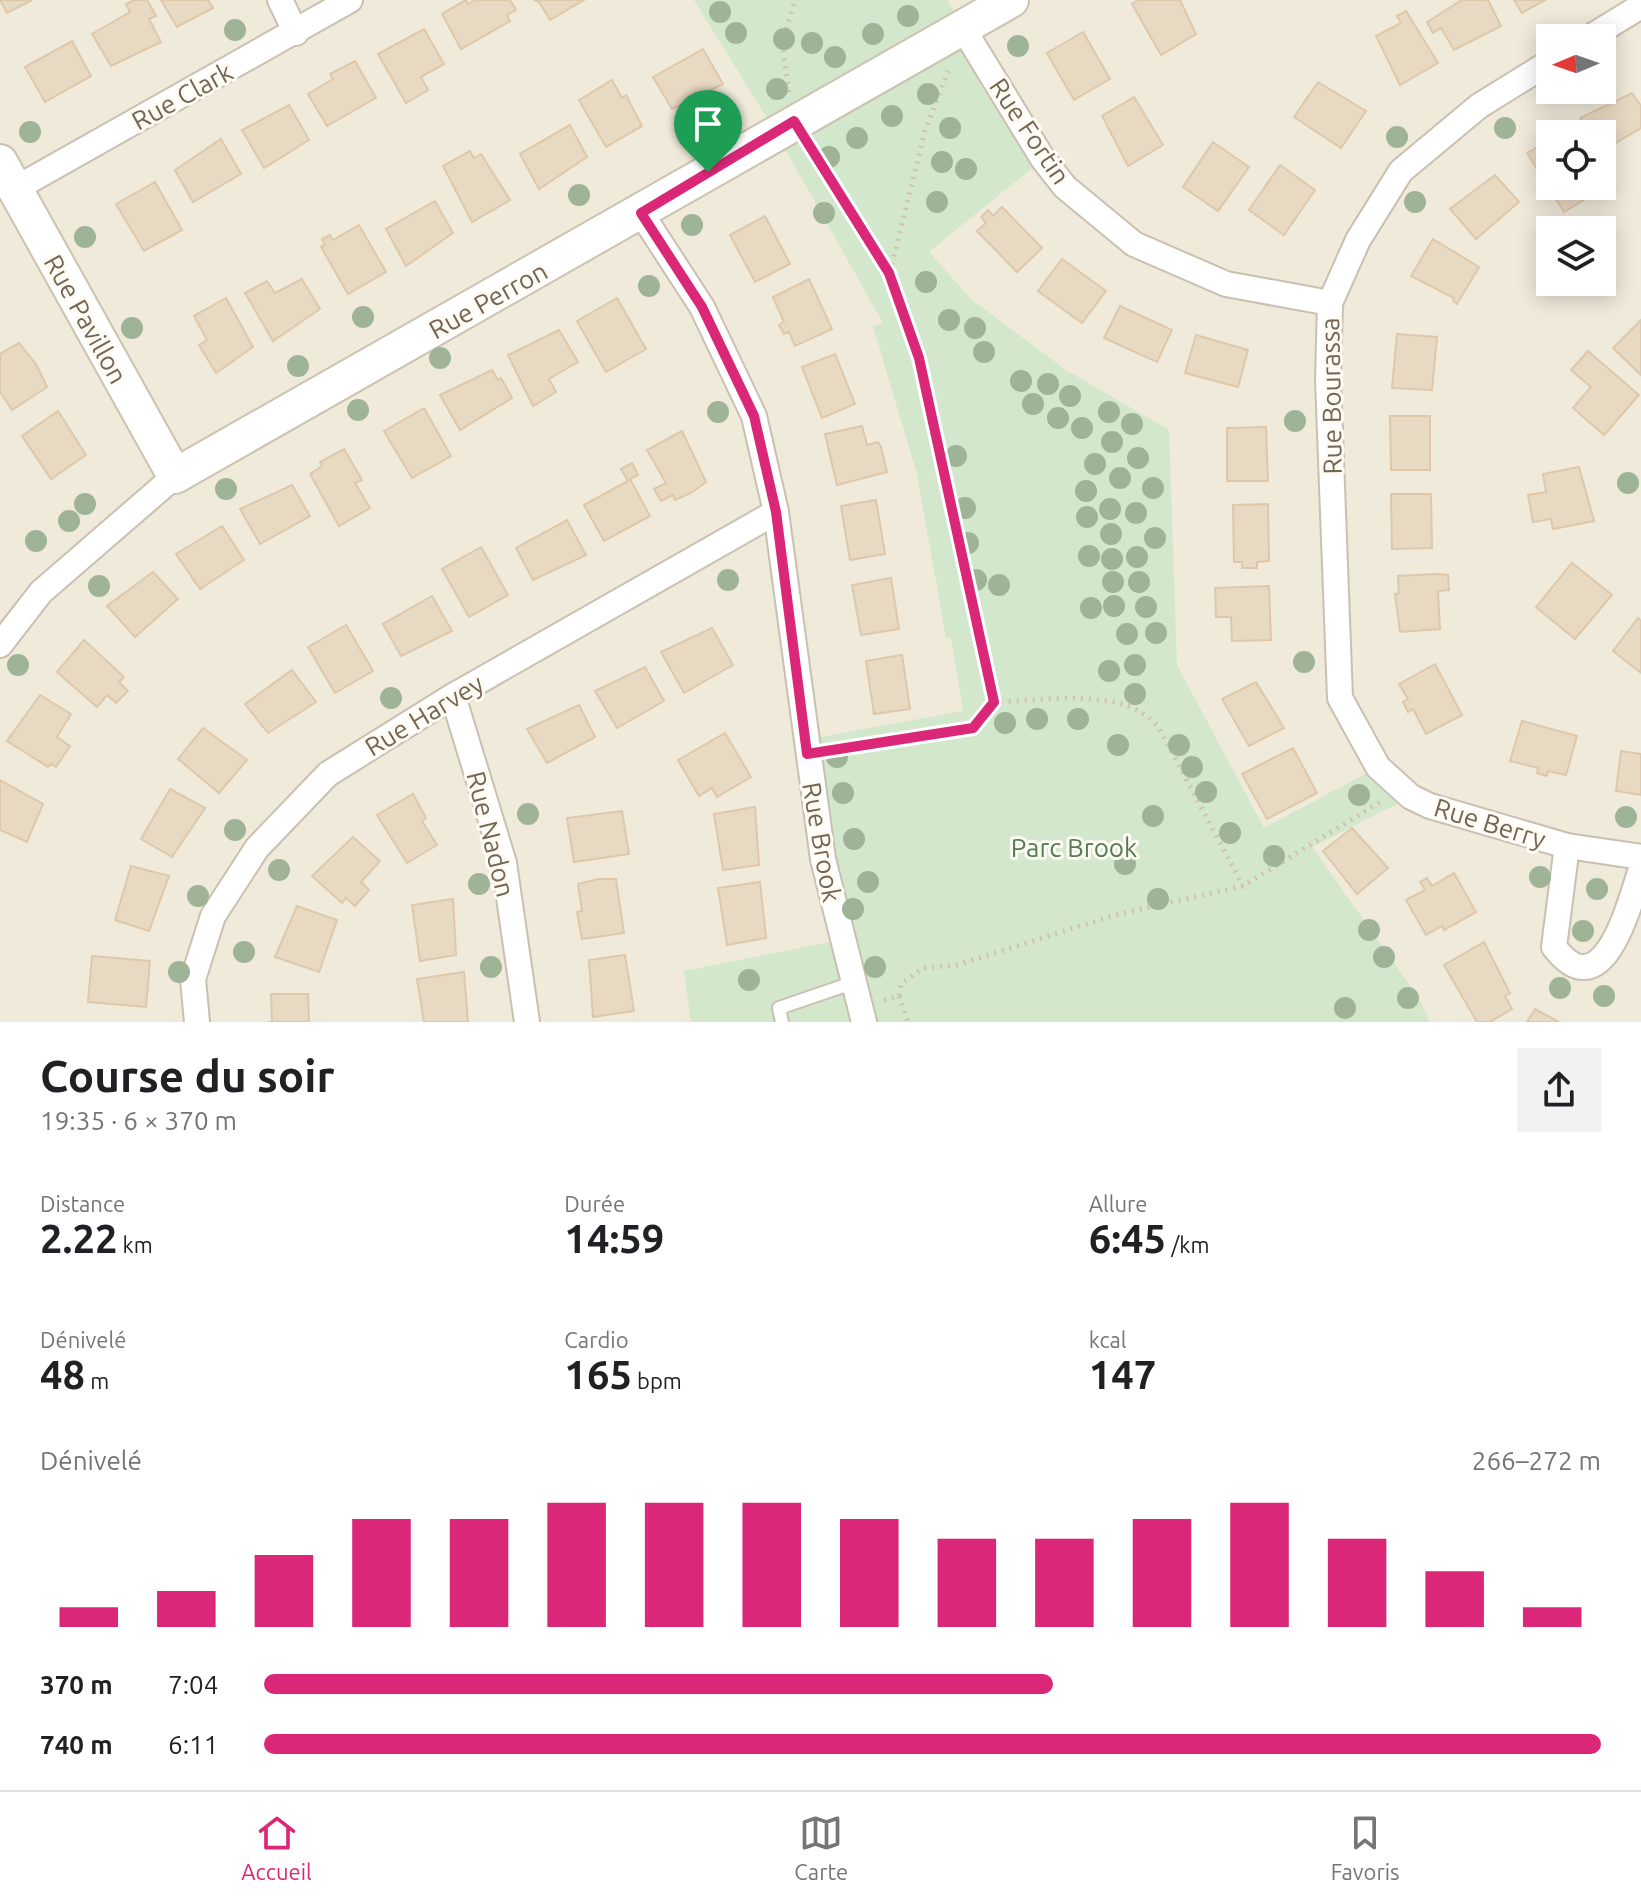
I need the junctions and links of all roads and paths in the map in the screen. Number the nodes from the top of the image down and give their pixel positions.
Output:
1 (280, 0) edge
2 (350, 0) edge
3 (795, 0) edge
4 (1011, 0) edge
5 (1641, 6) edge
6 (1612, 24) edge
7 (964, 30) junction
8 (296, 33) junction
9 (1536, 71) edge
10 (794, 121) junction
11 (7, 176) edge
12 (641, 213) junction
13 (889, 273) junction
14 (1330, 303) junction
15 (175, 476) junction
16 (776, 512) junction
17 (0, 645) edge
18 (453, 696) junction
19 (994, 702) junction
20 (807, 754) junction
21 (1378, 767) joint
22 (1401, 789) junction
23 (1567, 846) junction
24 (1641, 857) edge
25 (1641, 869) edge
26 (1243, 886) junction
27 (852, 983) junction
28 (899, 996) junction
29 (862, 1015) edge
30 (197, 1022) edge
31 (527, 1022) edge
32 (782, 1022) edge
33 (908, 1022) edge

1 - 8 street
2 - 8 street, Rue Clark
3 - 10 path
4 - 7 street, Rue Perron
5 - 6 street
7 - 10 street, Rue Perron
7 - 13 path
7 - 14 street, Rue Fortin
8 - 11 street, Rue Clark
9 - 14 street, Rue Bourassa
10 - 12 street, Rue Perron
10 - 13 path
11 - 15 street, Rue Pavillon
12 - 15 street, Rue Perron
12 - 16 street, Rue Brook
13 - 19 path
14 - 21 street, Rue Bourassa
15 - 17 street, Rue Perron
16 - 18 street, Rue Harvey
16 - 20 street, Rue Brook
18 - 30 street, Rue Harvey
18 - 31 street, Rue Nadon
19 - 20 path
19 - 26 path
20 - 27 street, Rue Brook
21 - 22 street, Rue Berry
22 - 23 street, Rue Berry
22 - 26 path
23 - 24 street, Rue Berry
23 - 25 street, Rue Berry
26 - 28 path
27 - 29 street, Rue Brook
27 - 32 lane
28 - 29 path
28 - 33 path

